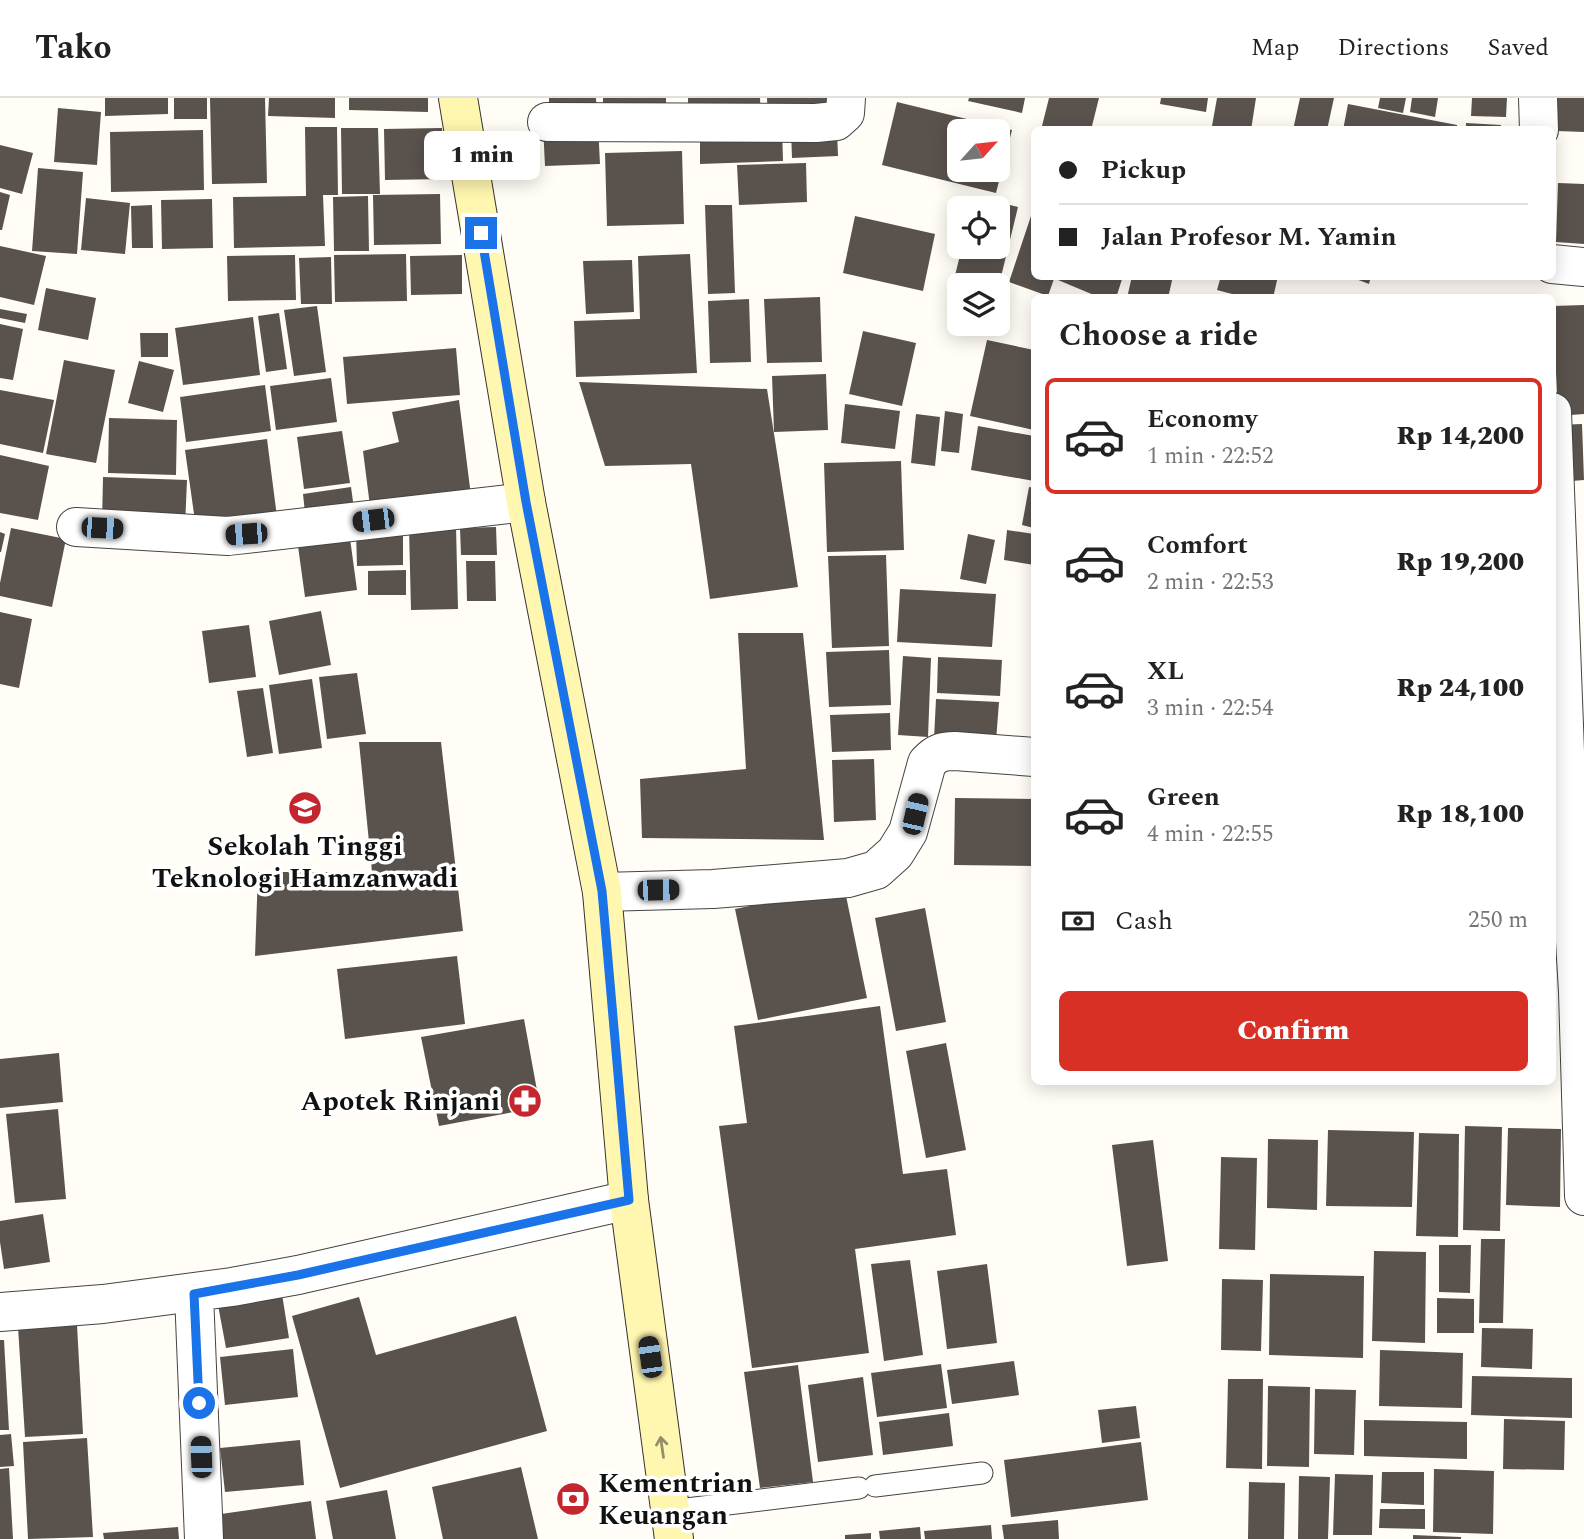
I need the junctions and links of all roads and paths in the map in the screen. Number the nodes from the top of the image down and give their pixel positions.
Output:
1 (458, 98) edge
2 (846, 98) edge
3 (1538, 98) edge
4 (678, 110) edge
5 (547, 122) dead end
6 (1539, 126) edge
7 (1556, 264) edge
8 (1584, 267) edge
9 (526, 502) junction
10 (76, 527) dead end
11 (1556, 608) edge
12 (1031, 757) edge
13 (1560, 803) edge
14 (602, 891) junction
15 (1584, 1195) edge
16 (629, 1200) junction
17 (194, 1294) junction
18 (0, 1312) edge
19 (982, 1473) dead end
20 (672, 1525) edge
21 (204, 1539) edge

1 - 9 main road
2 - 4 street
3 - 6 street
4 - 5 street
7 - 8 street
9 - 10 street
9 - 14 main road
11 - 13 street
12 - 14 street
13 - 15 street
14 - 16 main road
16 - 17 street
20 -> 16 main road
17 - 18 street
17 - 21 street
19 - 20 lane

